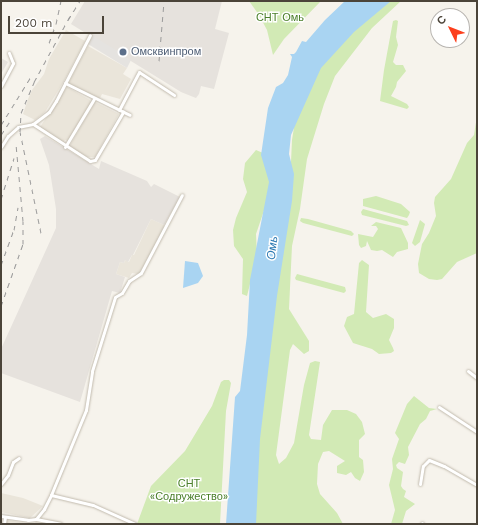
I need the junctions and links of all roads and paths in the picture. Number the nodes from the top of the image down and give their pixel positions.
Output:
1 (90, 35) dead end
2 (9, 54) dead end
3 (65, 84) junction
4 (1, 86) edge
5 (174, 95) dead end
6 (94, 99) junction
7 (119, 110) junction
8 (123, 112) junction
9 (130, 116) dead end
10 (33, 124) junction
11 (1, 147) edge
12 (65, 147) junction
13 (182, 195) dead end
14 (468, 371) dead end
15 (477, 378) edge
16 (438, 407) dead end
17 (477, 432) edge
18 (19, 458) dead end
19 (1, 484) edge
20 (420, 484) dead end
21 (477, 485) edge
22 (51, 495) junction
23 (3, 516) edge
24 (36, 519) junction
25 (4, 524) edge
26 (61, 524) edge
27 (135, 524) edge

1 - 3 street
2 - 4 street
3 - 6 street
3 - 10 street
5 - 7 street
6 - 7 street
6 - 12 street
7 - 8 street
8 - 9 street
8 - 12 street
10 - 11 street
10 - 12 street
13 - 22 street
14 - 15 street
16 - 17 street
18 - 19 street
20 - 21 street
22 - 24 street
22 - 27 street
23 - 24 street
23 - 25 street
24 - 26 street

